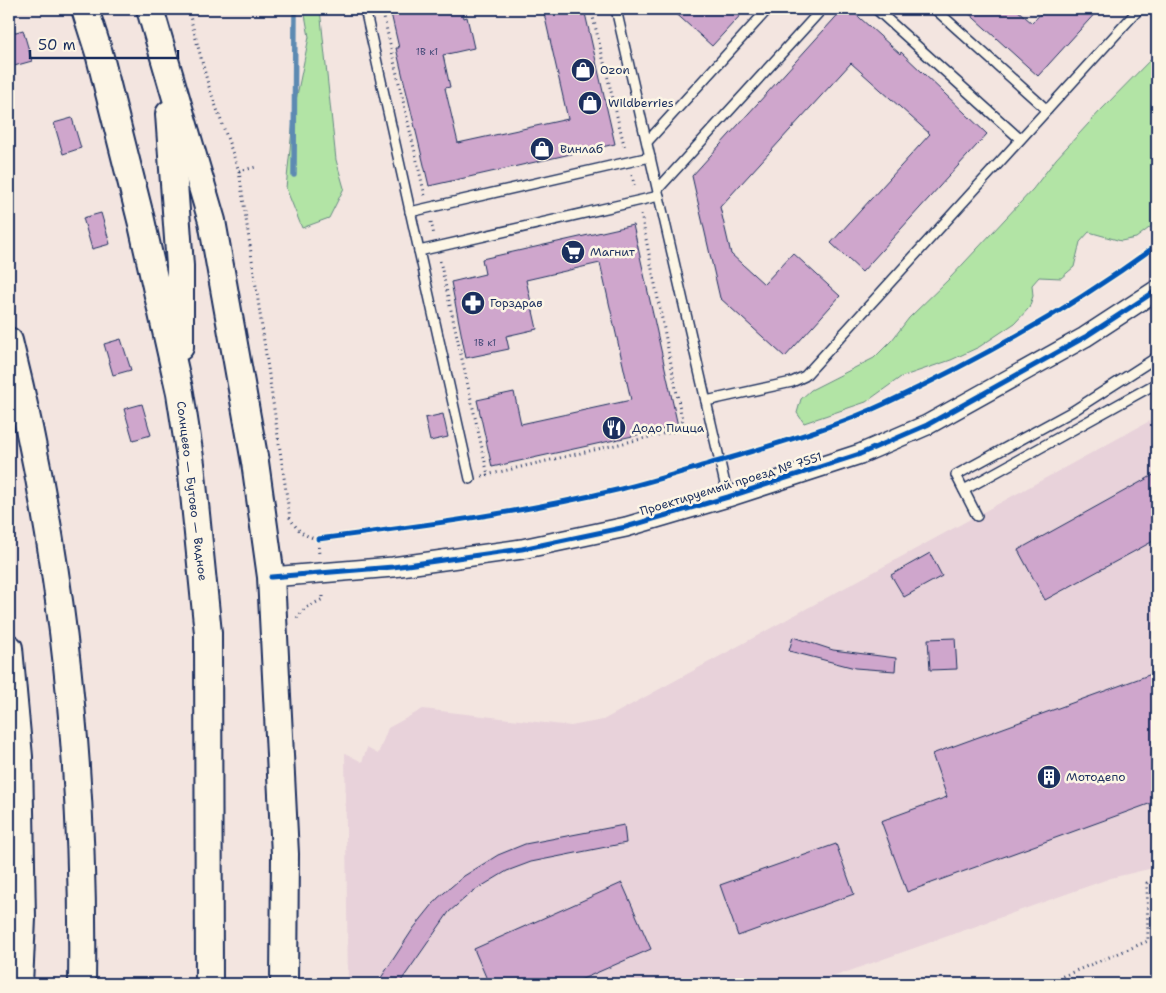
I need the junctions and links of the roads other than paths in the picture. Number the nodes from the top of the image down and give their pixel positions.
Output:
1 (85, 9) edge
2 (150, 9) edge
3 (365, 9) edge
4 (616, 9) edge
5 (768, 9) edge
6 (822, 9) edge
7 (876, 9) edge
8 (935, 9) edge
9 (1139, 9) edge
10 (165, 64) junction
11 (1047, 110) junction
12 (1020, 139) junction
13 (647, 142) junction
14 (650, 157) junction
15 (658, 193) junction
16 (410, 212) junction
17 (419, 251) junction
18 (1157, 290) edge
19 (9, 341) edge
20 (1157, 357) edge
21 (1157, 384) edge
22 (180, 393) junction
23 (706, 401) junction
24 (470, 479) road end
25 (964, 490) junction
26 (728, 497) junction
27 (977, 516) dead end
28 (271, 577) junction
29 (9, 648) edge
30 (19, 984) edge
31 (82, 984) edge
32 (209, 984) edge
33 (284, 984) edge

1 - 22 main road, Солнцево — Бутово — Видное
2 - 10 main road
3 - 16 lane
4 - 13 lane
5 - 13 lane
6 - 15 lane
7 - 12 lane
8 - 11 lane
9 - 11 lane
10 - 22 main road
10 - 28 main road
11 - 12 lane
12 - 23 lane
13 - 14 lane
14 - 15 lane
14 - 16 lane
15 - 17 lane
15 - 23 lane
16 - 17 lane
17 - 24 lane
18 - 26 street, Проектируемый проезд № 7551
19 - 31 main road
20 - 25 lane
21 - 25 lane
22 - 32 main road, Солнцево — Бутово — Видное
23 - 26 lane
25 - 27 lane
26 - 28 street, Проектируемый проезд № 7551
28 - 33 main road
29 - 30 main road

